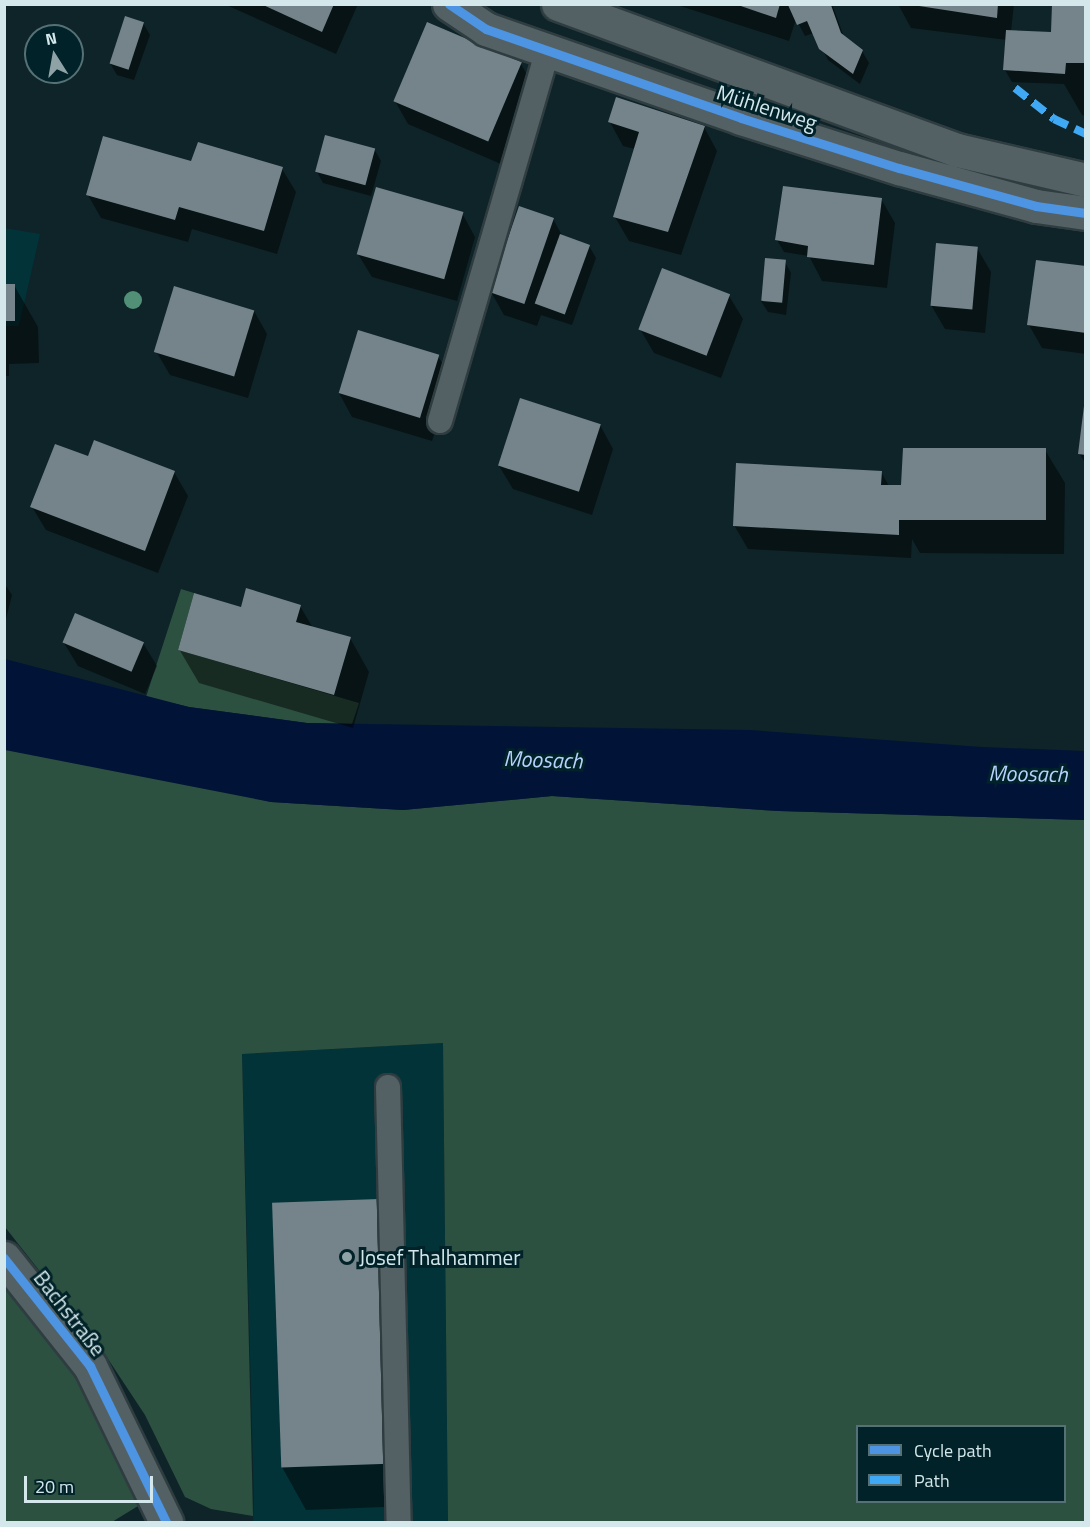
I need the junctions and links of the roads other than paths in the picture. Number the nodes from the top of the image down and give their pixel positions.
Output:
1 (449, 4) edge
2 (558, 4) edge
3 (548, 50) junction
4 (1086, 180) edge
5 (1086, 213) edge
6 (440, 421) dead end
7 (388, 1087) dead end
8 (4, 1258) edge
9 (166, 1522) edge
10 (399, 1522) edge

1 - 3 street, Mühlenweg
2 - 4 street, Mühlenweg
3 - 5 street, Mühlenweg
3 - 6 lane
7 - 10 lane
8 - 9 street, Bachstraße

